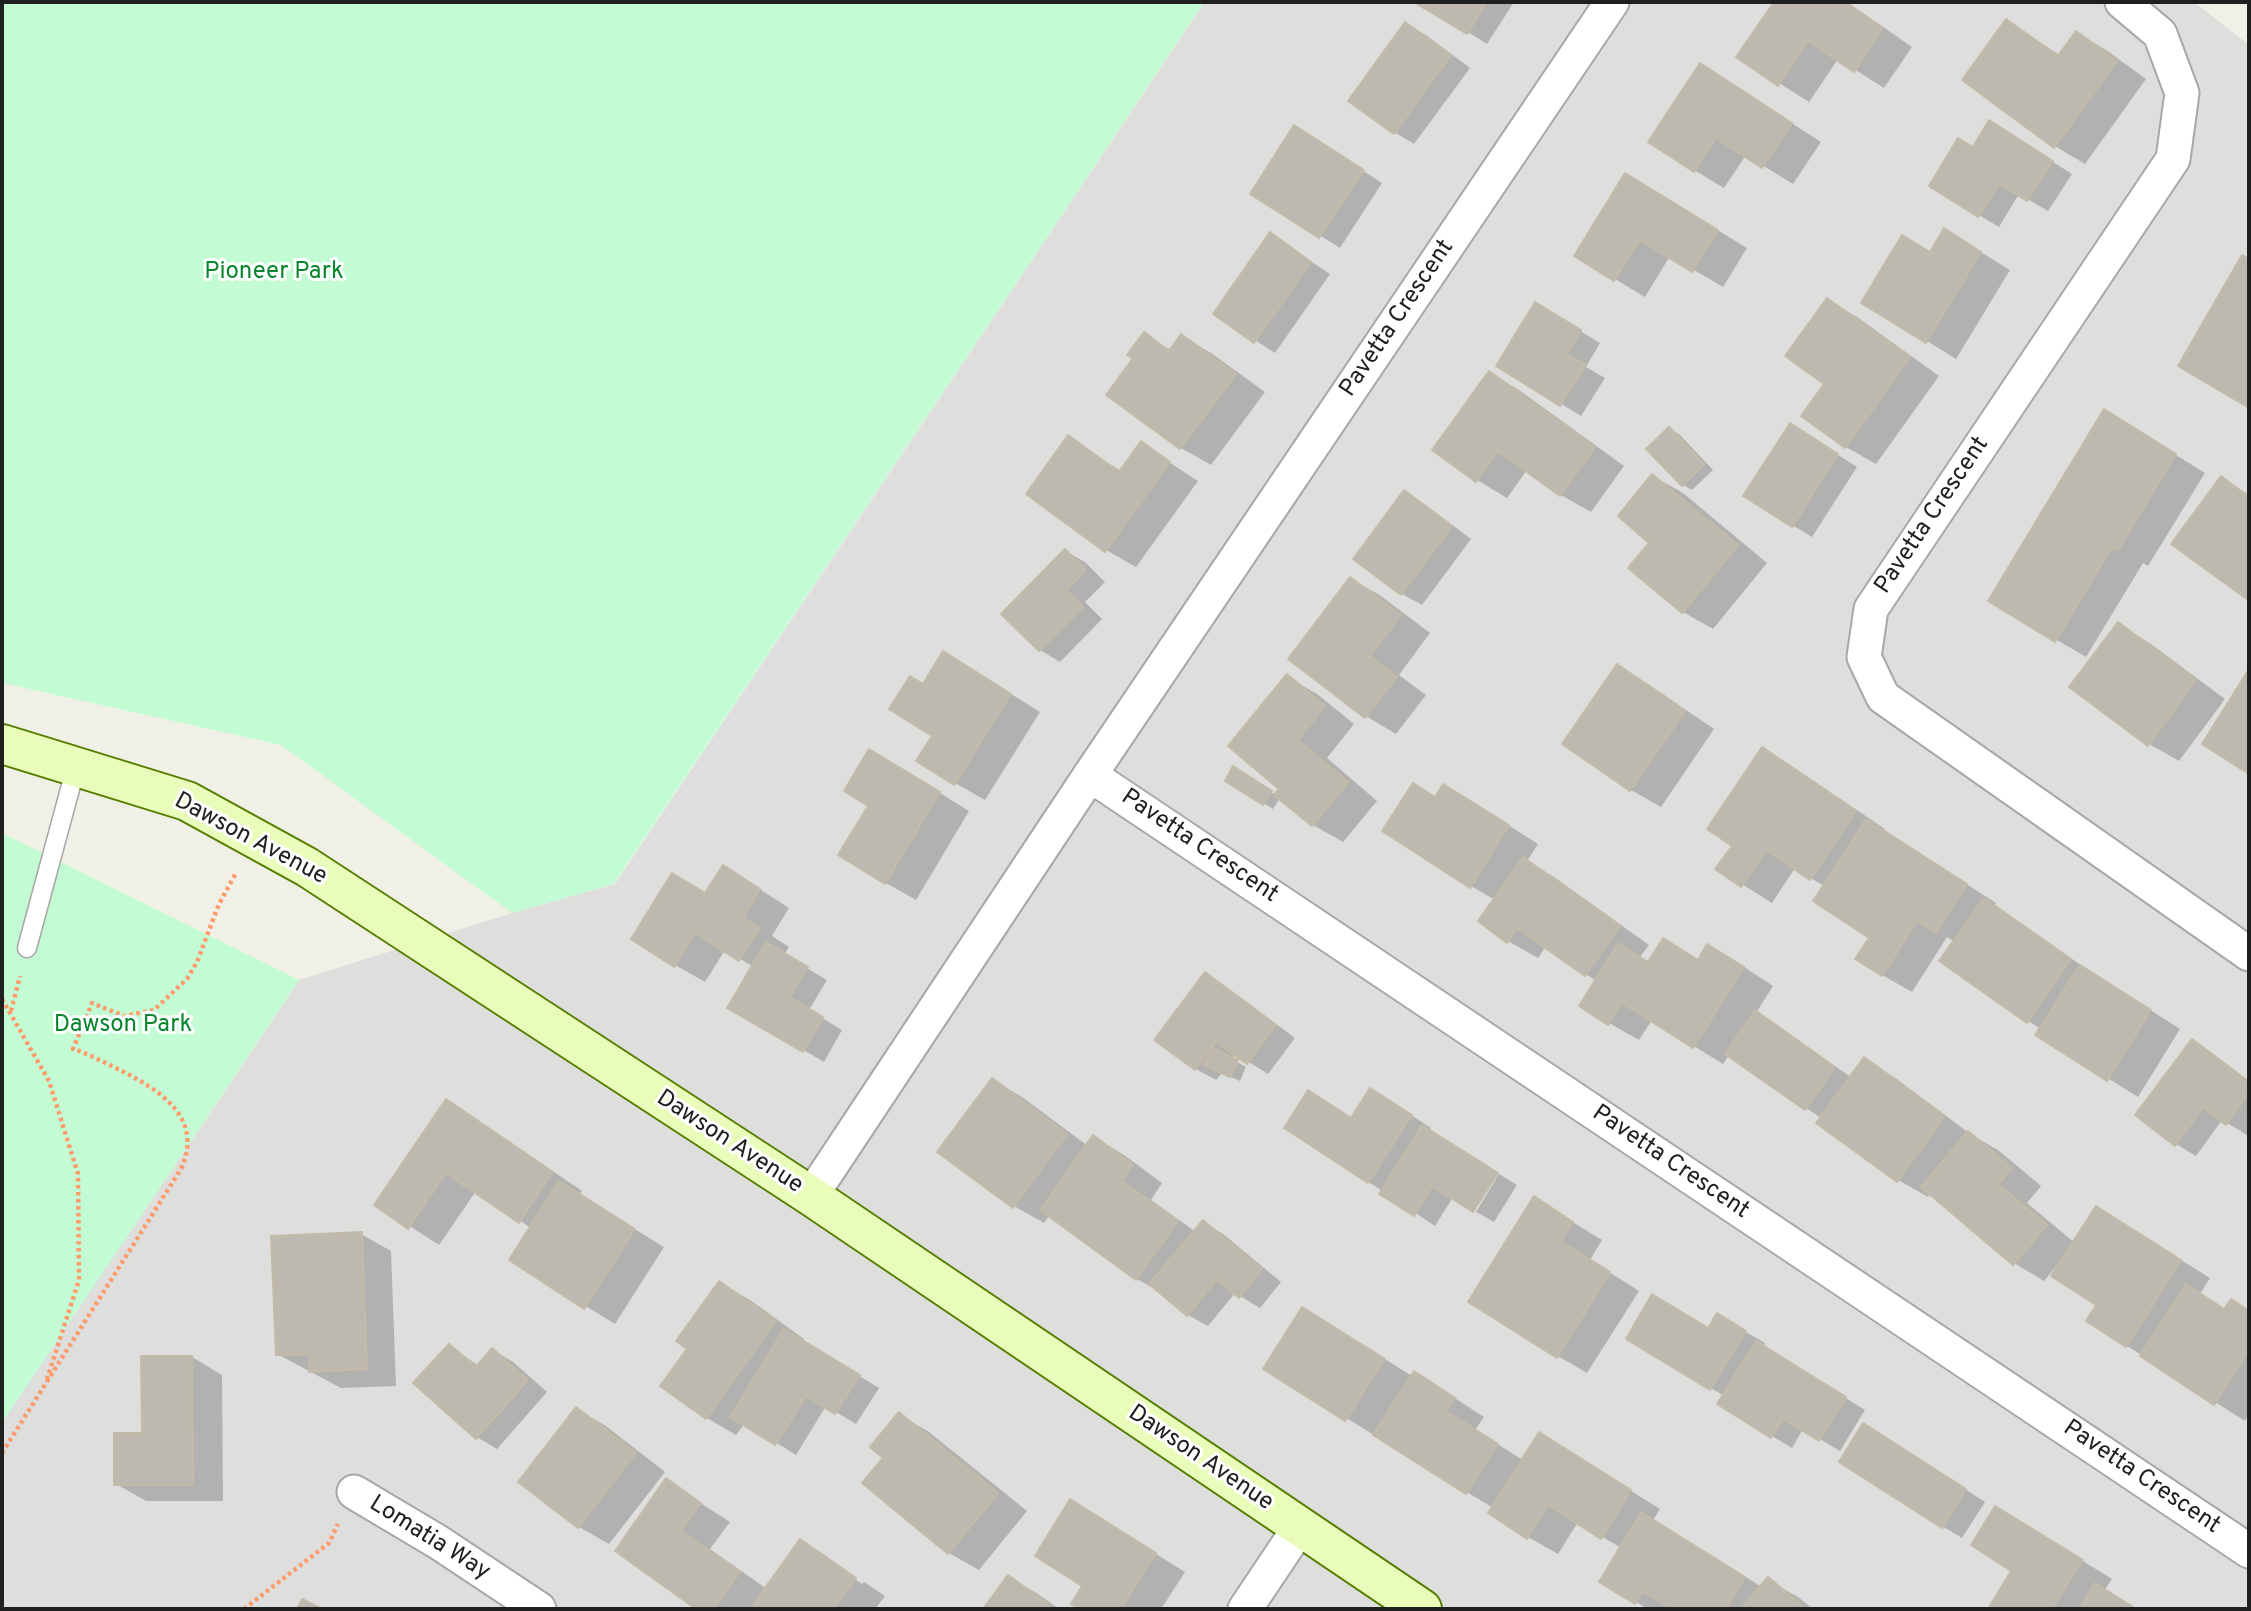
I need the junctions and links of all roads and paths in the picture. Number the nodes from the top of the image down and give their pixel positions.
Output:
1 (1612, 2) edge
2 (2122, 2) edge
3 (2, 744) edge
4 (76, 767) junction
5 (1090, 775) junction
6 (241, 864) dead end
7 (27, 948) joint
8 (2249, 954) edge
9 (2, 999) edge
10 (11, 1012) junction
11 (811, 1196) junction
12 (44, 1385) junction
13 (2, 1453) edge
14 (354, 1492) joint
15 (1300, 1527) junction
16 (2249, 1551) edge
17 (244, 1609) edge
18 (539, 1609) edge
19 (1245, 1609) edge
20 (1422, 1609) edge

1 - 5 street, Pavetta Crescent
2 - 8 street, Pavetta Crescent
3 - 4 main road, Dawson Avenue
4 - 7 lane
4 - 11 main road, Dawson Avenue
5 - 11 street, Pavetta Crescent
5 - 16 street, Pavetta Crescent
6 - 12 path
7 - 10 path
9 - 10 path
10 - 12 path
11 - 15 main road, Dawson Avenue
12 - 13 path
14 - 17 path
14 - 18 street, Lomatia Way
15 - 19 street
15 - 20 main road, Dawson Avenue

